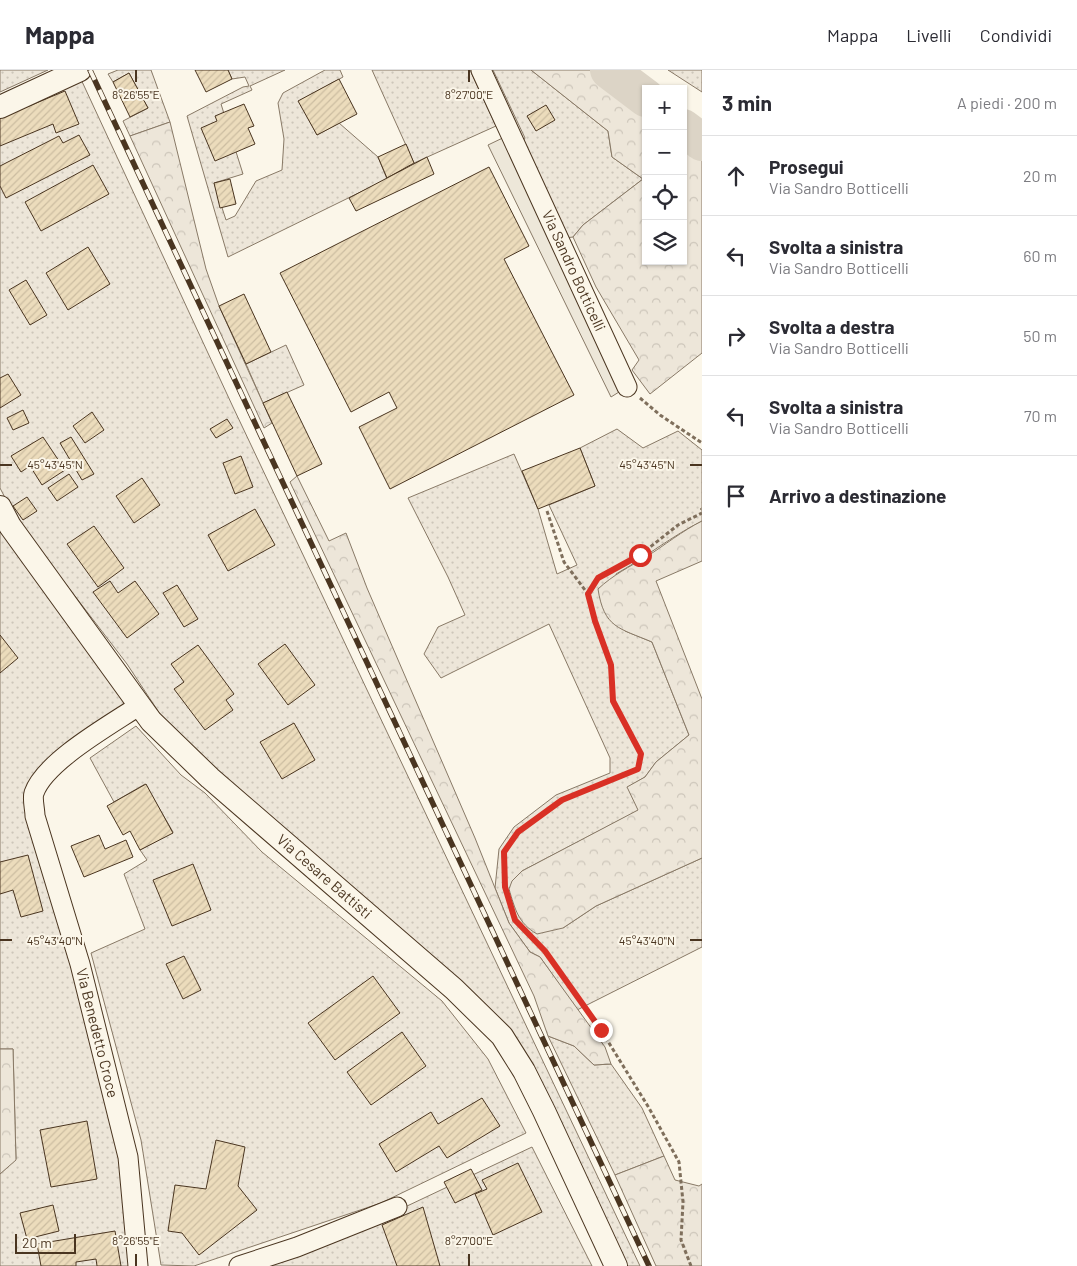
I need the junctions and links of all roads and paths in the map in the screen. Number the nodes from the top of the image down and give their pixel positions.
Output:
1 (80, 70) edge
2 (481, 70) edge
3 (58, 75) edge
4 (0, 107) edge
5 (628, 387) joint
6 (702, 443) edge
7 (0, 507) edge
8 (547, 511) dead end
9 (702, 513) edge
10 (588, 594) junction
11 (140, 705) junction
12 (398, 1207) dead end
13 (138, 1266) edge
14 (239, 1266) edge
15 (616, 1266) edge
16 (691, 1266) edge

1 - 3 street
2 - 5 street, Via Sandro Botticelli
3 - 4 street
5 - 6 path
7 - 11 street, Via Cesare Battisti
8 - 10 path
9 - 10 path
10 - 16 path
11 - 13 street, Via Benedetto Croce
11 - 15 street, Via Cesare Battisti
12 - 14 street

